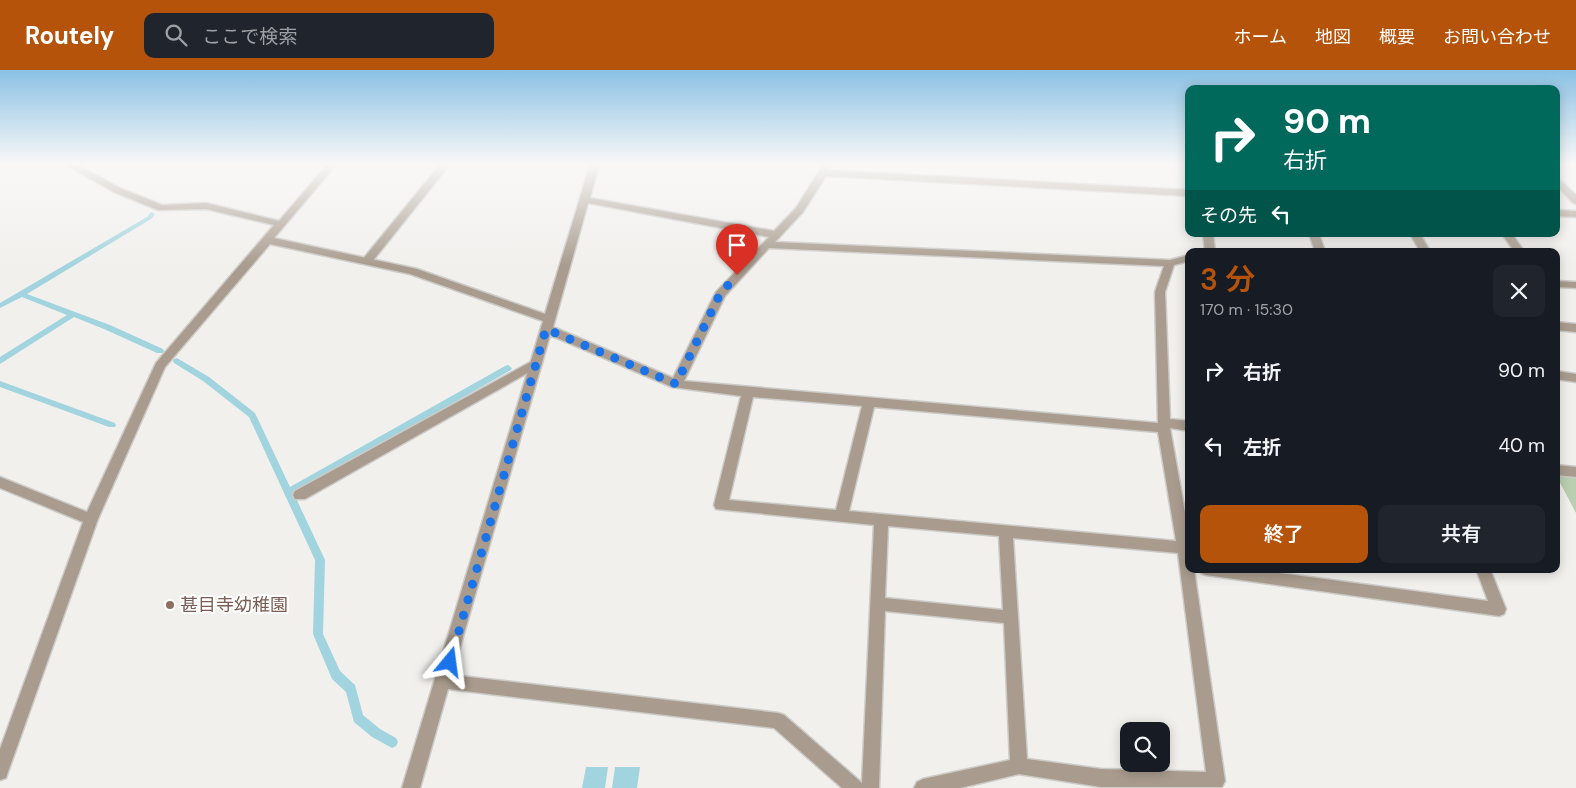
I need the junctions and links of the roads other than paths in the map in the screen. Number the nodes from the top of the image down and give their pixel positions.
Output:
1 (138, 199) edge
2 (303, 199) edge
3 (417, 199) edge
4 (807, 199) edge
5 (585, 200) joint
6 (1560, 213) edge
7 (1576, 214) edge
8 (281, 224) junction
9 (777, 235) junction
10 (1417, 237) edge
11 (1509, 237) edge
12 (267, 240) junction
13 (768, 245) junction
14 (1423, 248) edge
15 (1516, 248) edge
16 (1185, 259) edge
17 (367, 261) junction
18 (1170, 263) junction
19 (1560, 284) edge
20 (1576, 285) edge
21 (547, 324) junction
22 (1560, 326) edge
23 (1576, 328) edge
24 (536, 363) junction
25 (1560, 376) edge
26 (1576, 378) edge
27 (676, 384) junction
28 (748, 392) junction
29 (868, 402) junction
30 (1164, 425) junction
31 (1185, 426) edge
32 (1560, 470) edge
33 (1576, 472) edge
34 (0, 482) edge
35 (300, 495) dead end
36 (841, 516) junction
37 (91, 519) junction
38 (881, 520) junction
39 (1006, 531) junction
40 (1184, 548) junction
41 (1185, 554) edge
42 (1188, 573) edge
43 (1235, 573) edge
44 (1485, 573) edge
45 (877, 604) junction
46 (1011, 617) junction
47 (444, 681) junction
48 (1019, 766) junction
49 (0, 772) edge
50 (1101, 778) junction
51 (411, 788) edge
52 (855, 788) edge
53 (870, 788) edge
54 (923, 788) edge
55 (1087, 788) edge

1 - 8 street
2 - 8 street
3 - 17 street
4 - 9 street
5 - 9 street
5 - 21 street
6 - 7 street
8 - 12 street
9 - 13 street
10 - 14 street
11 - 15 street
12 - 17 street
12 - 37 street
13 - 18 street
13 - 27 street
16 - 18 street
17 - 21 street
18 - 30 street
19 - 20 street
21 - 24 street
21 - 27 street
22 - 23 street
24 - 35 street
24 - 47 street
25 - 26 street
27 - 28 street
28 - 29 street
28 - 36 street
29 - 30 street
29 - 36 street
30 - 31 street
30 - 40 street
32 - 33 street
34 - 37 street
36 - 38 street
37 - 49 street
38 - 39 street
38 - 45 street
39 - 40 street
39 - 46 street
40 - 41 street
42 - 50 street
43 - 44 street
45 - 46 street
45 - 53 street
46 - 48 street
47 - 51 street
47 - 52 street
48 - 50 street
48 - 54 street
50 - 55 street

